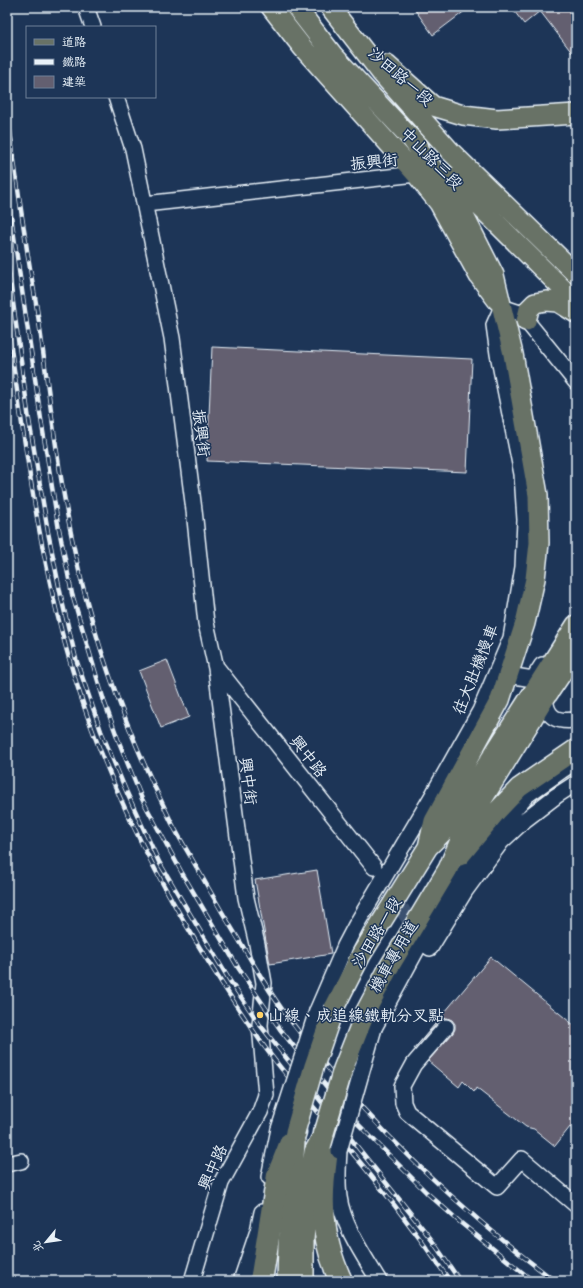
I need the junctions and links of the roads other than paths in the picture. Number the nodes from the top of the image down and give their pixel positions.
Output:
1 (86, 7) edge
2 (271, 7) edge
3 (296, 7) edge
4 (330, 7) edge
5 (92, 26) edge
6 (349, 31) junction
7 (116, 98) edge
8 (576, 114) edge
9 (410, 137) junction
10 (416, 174) junction
11 (145, 204) junction
12 (576, 274) edge
13 (576, 302) edge
14 (502, 307) junction
15 (576, 313) edge
16 (526, 321) junction
17 (576, 382) edge
18 (576, 615) edge
19 (576, 625) edge
20 (576, 652) edge
21 (216, 668) junction
22 (502, 676) junction
23 (546, 698) junction
24 (576, 720) edge
25 (576, 749) edge
26 (576, 761) edge
27 (576, 783) edge
28 (428, 847) junction
29 (374, 867) tunnel mouth
30 (448, 869) junction
31 (424, 943) dead end
32 (325, 1009) junction
33 (446, 1027) dead end
34 (265, 1070) joint
35 (287, 1131) junction
36 (324, 1133) junction
37 (576, 1205) edge
38 (192, 1281) edge
39 (241, 1281) edge
40 (261, 1281) edge
41 (287, 1281) edge
42 (304, 1281) edge
43 (341, 1281) edge
44 (379, 1281) edge

1 - 5 street
2 - 10 main road, 中山路三段
3 - 9 main road, 中山路三段
4 - 6 main road, 中山路三段
6 - 8 main road, 沙田路一段
6 - 12 main road, 中山路三段
7 - 11 street, 振興街
9 - 13 main road, 中山路三段
9 - 14 main road
10 - 11 street, 振興街
10 - 14 main road, 中山路三段
11 - 21 street, 振興街
14 - 16 street
14 - 22 main road
15 - 16 main road
16 - 17 street
18 - 22 street
19 - 28 main road, 沙田路一段
20 - 23 main road, 沙田路一段
21 - 29 street, 興中路
21 - 34 street, 興中街
22 - 28 main road
22 - 32 street, 往大肚機慢車
23 - 24 street
23 - 30 main road, 沙田路一段
25 - 30 main road, 沙田路一段
26 - 44 street, 機車專用道, bridge
27 - 31 street
28 - 32 main road, 沙田路一段
30 - 36 main road, 沙田路一段, bridge
32 - 35 main road, 沙田路一段, bridge
33 - 37 street
34 - 38 street, 興中路
35 - 39 street
35 - 40 highway
35 - 41 main road, 沙田路一段
36 - 42 main road, 沙田路一段
36 - 43 highway

